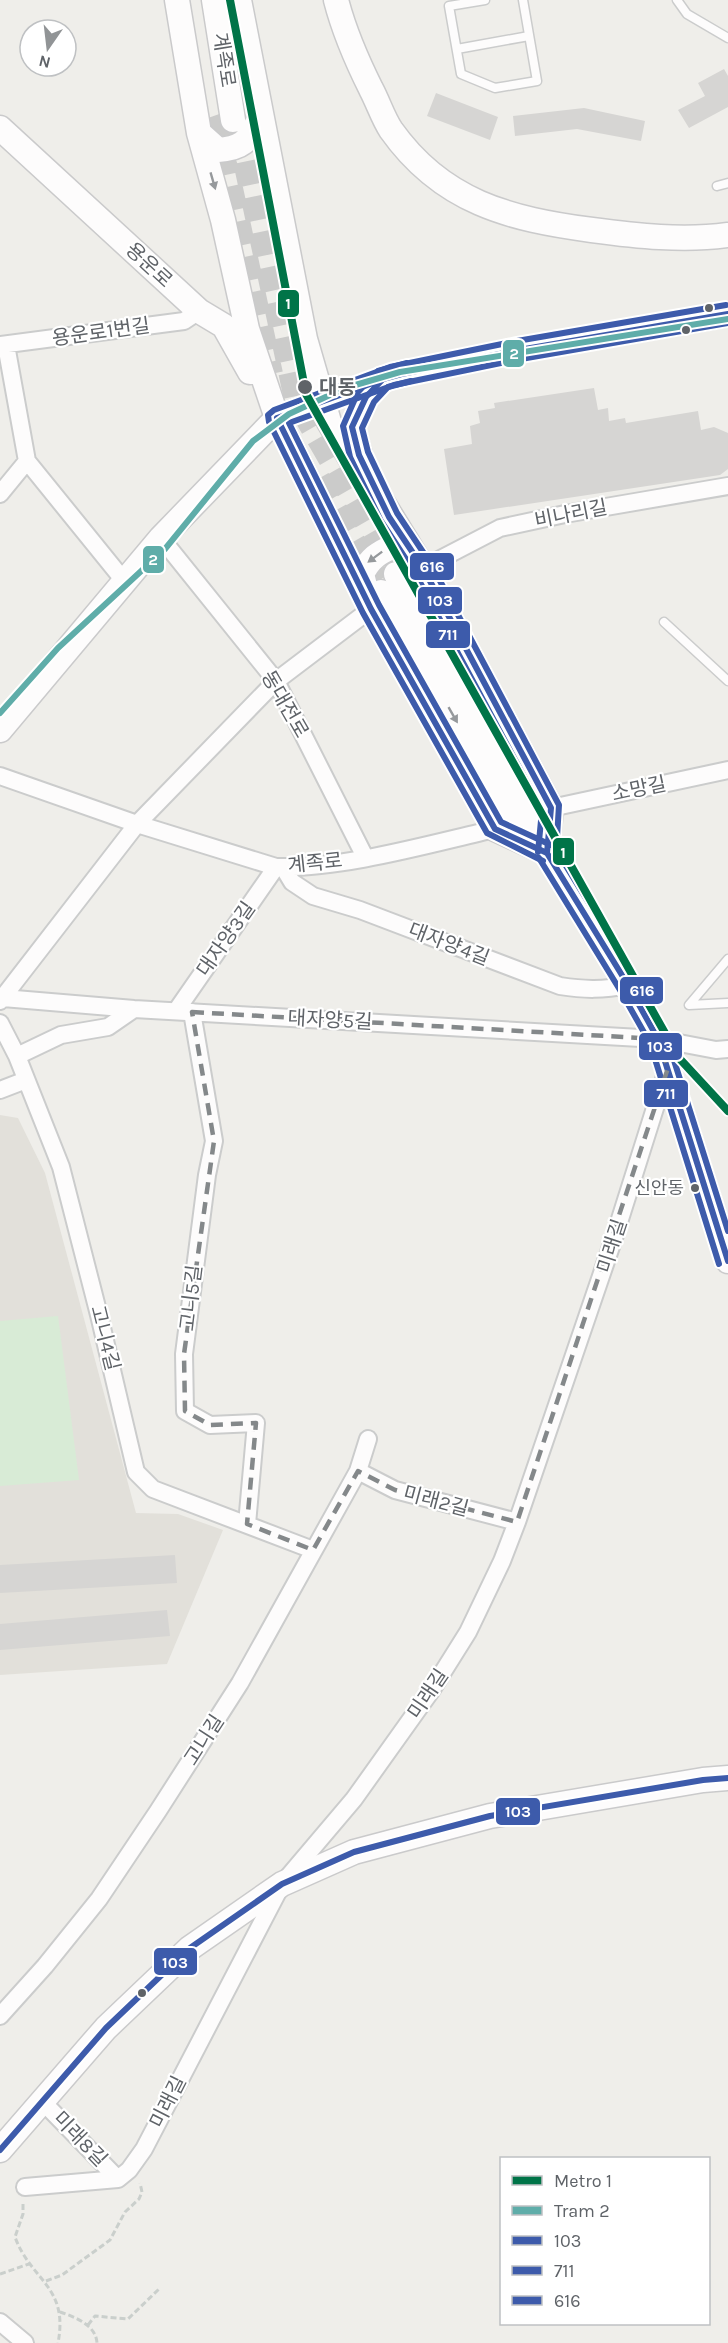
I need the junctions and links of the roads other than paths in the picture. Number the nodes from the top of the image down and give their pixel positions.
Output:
1 (177, 0) edge
2 (188, 0) edge
3 (214, 0) edge
4 (239, 0) edge
5 (336, 0) edge
6 (485, 0) edge
7 (523, 0) edge
8 (677, 0) edge
9 (529, 36) junction
10 (728, 38) edge
11 (457, 49) junction
12 (261, 117) junction
13 (233, 120) tunnel mouth
14 (204, 126) junction
15 (0, 128) edge
16 (728, 183) edge
17 (717, 186) dead end
18 (728, 235) edge
19 (199, 311) junction
20 (728, 314) edge
21 (3, 345) edge
22 (383, 379) junction
23 (323, 401) junction
24 (277, 418) junction
25 (27, 460) junction
26 (728, 486) edge
27 (0, 495) edge
28 (389, 517) junction
29 (161, 538) junction
30 (423, 568) junction
31 (125, 582) junction
32 (383, 592) junction
33 (664, 622) dead end
34 (276, 681) junction
35 (728, 681) edge
36 (0, 730) edge
37 (728, 770) edge
38 (0, 776) edge
39 (551, 808) junction
40 (137, 824) junction
41 (495, 829) junction
42 (547, 853) junction
43 (365, 857) junction
44 (280, 867) junction
45 (728, 958) edge
46 (628, 985) junction
47 (1, 1000) edge
48 (728, 1003) edge
49 (134, 1009) junction
50 (184, 1012) junction
51 (0, 1023) edge
52 (658, 1039) junction
53 (728, 1049) edge
54 (16, 1056) junction
55 (668, 1068) junction
56 (26, 1080) junction
57 (0, 1090) edge
58 (728, 1261) edge
59 (368, 1439) dead end
60 (358, 1471) junction
61 (517, 1522) junction
62 (247, 1524) junction
63 (313, 1550) junction
64 (728, 1778) edge
65 (282, 1884) junction
66 (0, 2016) edge
67 (41, 2100) junction
68 (0, 2150) edge
69 (118, 2179) junction
70 (25, 2187) road end
71 (0, 2322) edge
72 (25, 2343) edge

1 - 14 main road
2 - 14 main road, 계족로
3 - 13 main road, 계족로
4 - 12 main road
5 - 18 main road
6 - 11 lane
7 - 9 lane
8 - 10 lane
9 - 11 lane
9 - 11 lane
12 - 14 main road
12 - 23 main road
14 -> 24 main road
15 - 19 main road, 용운로
16 - 17 lane
19 - 21 street, 용운로1번길
19 - 24 main road, 용운로
20 - 22 main road
21 - 25 street
22 - 23 main road
22 - 28 main road
23 - 24 main road
23 - 28 main road
24 - 29 main road
24 - 32 main road
25 - 27 street
25 - 31 street
26 - 30 street, 비나리길
28 - 30 main road
29 - 31 main road
29 - 34 street, 동대전로
30 -> 32 main road
30 - 39 main road
31 - 36 main road
32 - 34 street
32 -> 41 main road
32 - 42 main road
33 - 35 lane
34 - 40 street
34 - 43 street, 동대전로
37 - 39 street, 소망길
38 - 40 street, 계족로
39 - 42 main road
40 - 44 street, 계족로
40 - 47 street
41 - 42 main road
41 - 43 street, 계족로
42 - 46 main road
43 - 44 street, 계족로
44 - 46 street, 대자양4길
44 - 50 street, 대자양3길
45 - 48 lane
46 - 52 main road
47 - 49 street, 대자양5길
49 - 50 street, 대자양5길
49 - 54 street
50 - 52 street, 대자양5길
50 - 62 street, 고니5길
51 - 54 street, 고니4길
52 - 53 street, 대자양5길
52 - 55 main road
54 - 56 street, 고니4길
55 - 58 main road
55 - 61 street, 미래길
56 - 57 street
56 - 62 street, 고니4길
59 - 60 street, 고니길
60 - 61 street, 미래2길
60 - 63 street, 고니길
61 - 65 street, 미래길
62 - 63 street, 고니4길
63 - 66 street, 고니길
64 - 65 main road
65 - 67 main road
65 - 69 street, 미래길
67 - 68 main road
67 - 69 street, 미래8길
69 - 70 street
71 - 72 street

